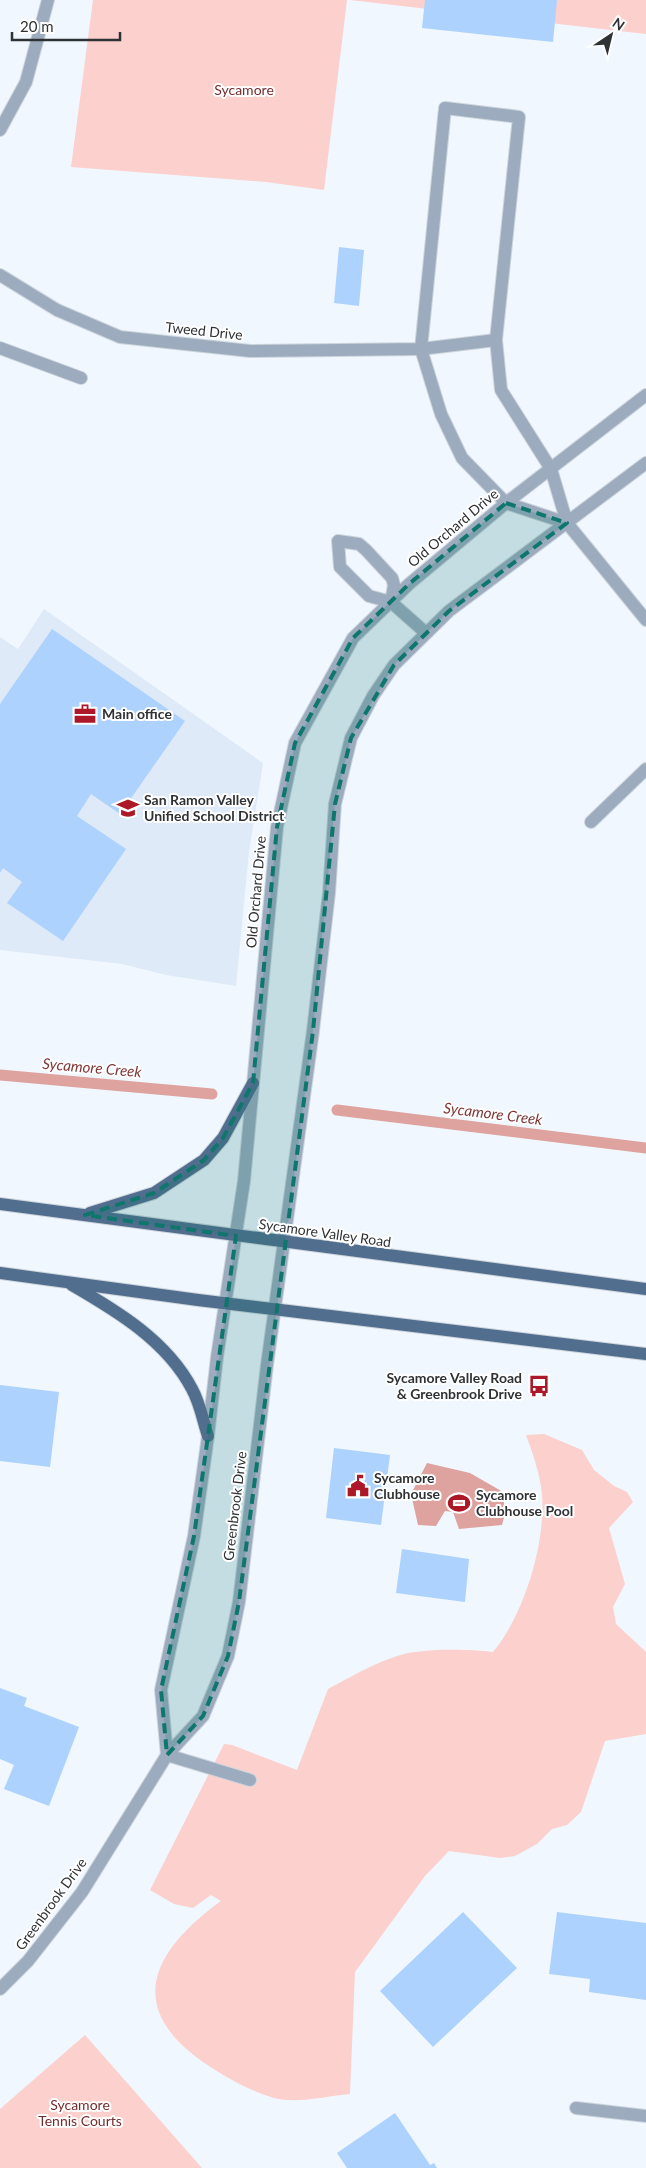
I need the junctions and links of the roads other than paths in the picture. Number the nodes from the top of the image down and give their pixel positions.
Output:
1 (48, 0) edge
2 (0, 130) edge
3 (0, 275) edge
4 (496, 340) junction
5 (0, 348) edge
6 (421, 349) junction
7 (81, 378) dead end
8 (646, 395) edge
9 (646, 463) edge
10 (551, 469) junction
11 (506, 503) junction
12 (567, 523) junction
13 (391, 602) junction
14 (646, 620) edge
15 (426, 633) junction
16 (646, 769) edge
17 (591, 822) dead end
18 (253, 1083) junction
19 (0, 1204) edge
20 (86, 1214) junction
21 (236, 1236) junction
22 (284, 1242) junction
23 (0, 1273) edge
24 (65, 1282) junction
25 (646, 1289) edge
26 (226, 1303) junction
27 (275, 1310) junction
28 (646, 1354) edge
29 (208, 1436) junction
30 (167, 1755) junction
31 (250, 1780) dead end
32 (0, 1989) edge
33 (576, 2108) dead end
34 (646, 2116) edge

1 - 2 street
3 - 6 street, Tweed Drive
4 - 6 street, Tweed Drive
4 - 6 street
4 - 10 street
5 - 7 street
6 - 11 street
8 - 10 street, Old Orchard Drive
9 - 12 street
10 - 11 street, Old Orchard Drive
10 - 12 street
11 - 12 street
11 - 13 street, Old Orchard Drive
12 - 14 street
12 - 15 street
13 - 13 street
13 - 15 street
13 - 18 street, Old Orchard Drive
15 - 22 street
16 - 17 street
18 - 20 main road
18 - 21 street, Old Orchard Drive
19 - 20 main road, Sycamore Valley Road
20 - 21 main road, Sycamore Valley Road
21 - 22 main road, Sycamore Valley Road
21 - 26 street, Old Orchard Drive
22 - 25 main road, Sycamore Valley Road
22 - 27 street, Greenbrook Drive
23 - 24 main road
24 - 26 main road
24 - 29 main road
26 - 27 main road
26 - 29 street
27 - 28 main road
27 - 30 street, Greenbrook Drive
29 - 30 street
30 - 31 street
30 - 32 street, Greenbrook Drive
33 - 34 street

